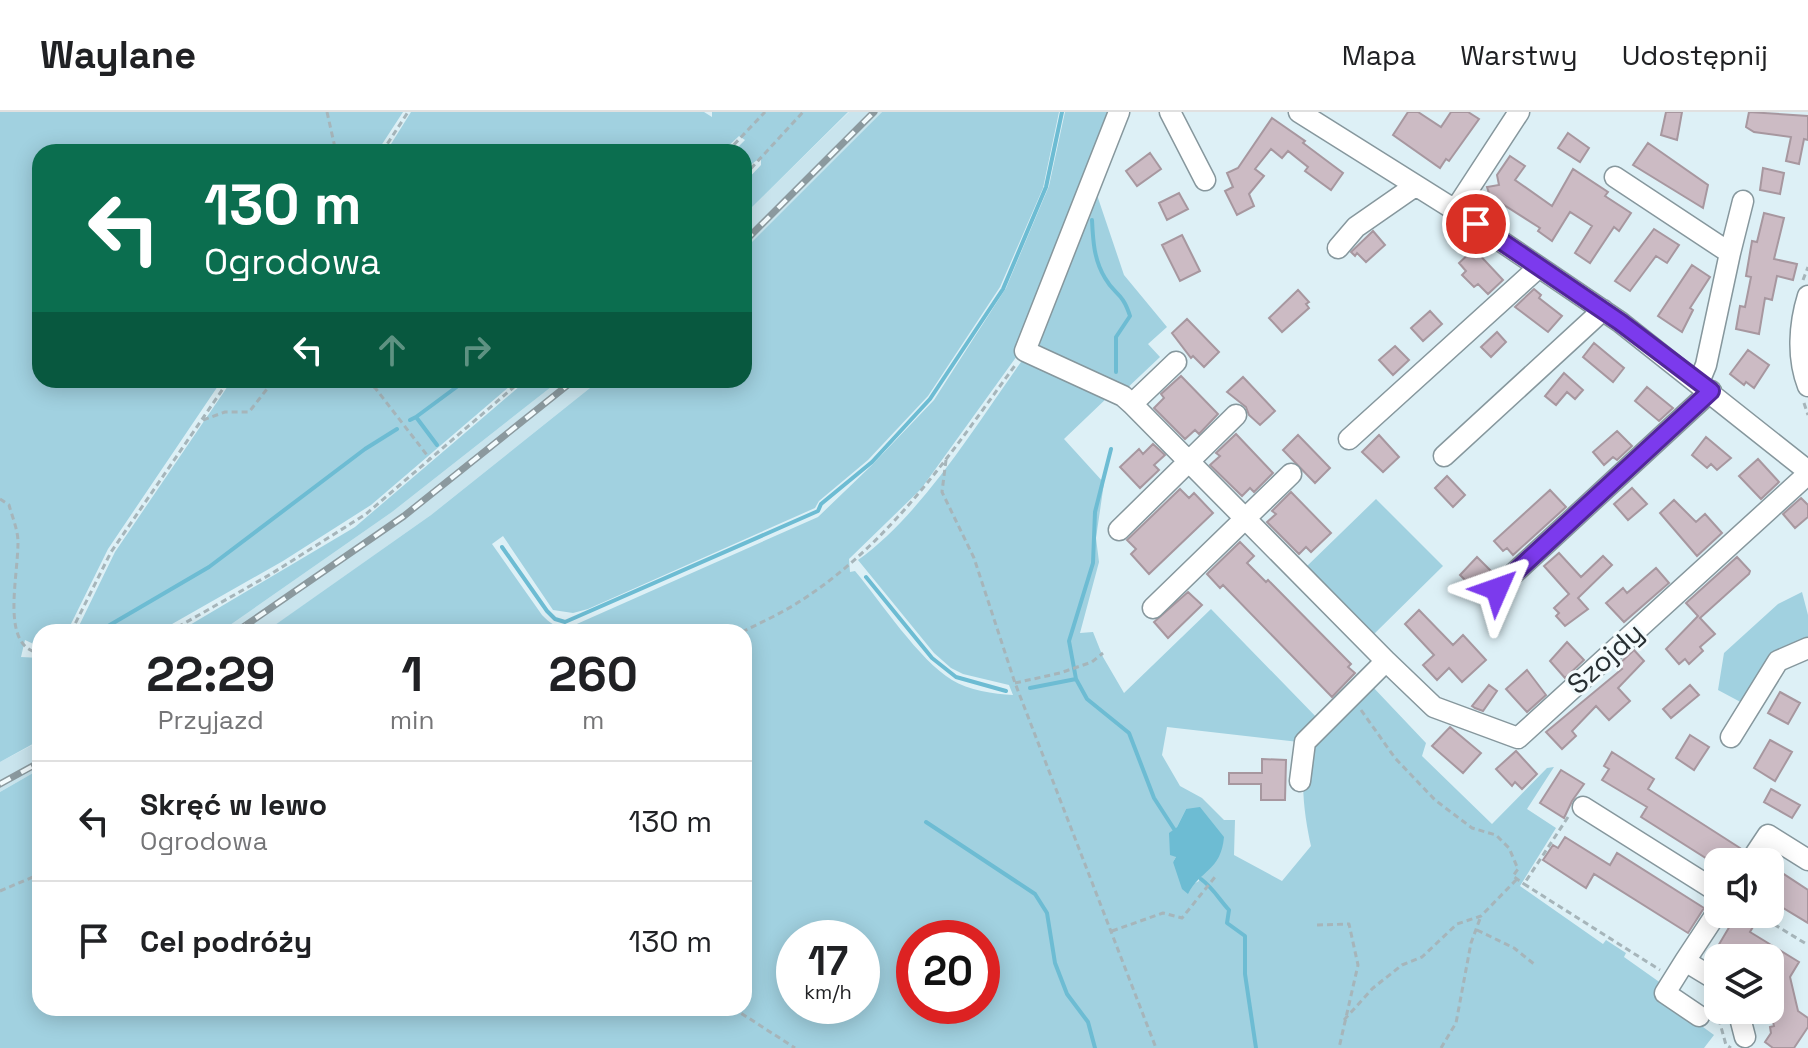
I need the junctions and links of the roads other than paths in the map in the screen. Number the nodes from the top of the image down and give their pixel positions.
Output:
1 (1119, 112) edge
2 (1170, 112) edge
3 (1299, 112) edge
4 (1519, 112) edge
5 (1615, 177) dead end
6 (1205, 180) dead end
7 (1415, 186) junction
8 (1743, 201) dead end
9 (1455, 210) junction
10 (1338, 248) dead end
11 (1730, 253) junction
12 (1539, 267) junction
13 (1808, 296) edge
14 (1603, 310) junction
15 (1176, 362) dead end
16 (1808, 386) edge
17 (1705, 387) junction
18 (1127, 400) junction
19 (1236, 415) dead end
20 (1349, 439) dead end
21 (1444, 456) dead end
22 (1188, 461) junction
23 (1807, 469) edge
24 (1291, 474) dead end
25 (1245, 519) junction
26 (1119, 530) dead end
27 (1497, 589) dead end
28 (1153, 608) dead end
29 (1808, 648) edge
30 (1386, 661) junction
31 (1731, 737) dead end
32 (1300, 781) dead end
33 (1583, 807) road end
34 (1759, 848) edge
35 (1808, 860) edge
36 (1704, 883) edge
37 (1707, 928) edge
38 (1685, 961) junction
39 (1704, 973) edge
40 (1702, 1007) road end

1 - 18 street
2 - 6 street
3 - 7 street
4 - 9 street
5 - 11 street
7 - 9 street
7 - 10 street
8 - 11 street
9 - 12 street
11 - 17 street
12 - 14 street
12 - 20 street
13 - 16 street
14 - 17 street
14 - 21 street
15 - 18 street
17 - 23 street
17 - 27 street
18 - 22 street, Szojdy
19 - 22 street
22 - 25 street, Szojdy
22 - 26 street
23 - 30 street, Szojdy
24 - 25 street
25 - 28 street
25 - 30 street, Szojdy
29 - 31 street
30 - 32 street
33 - 36 street
34 - 35 street
37 - 38 street
38 - 39 street
38 - 40 street

